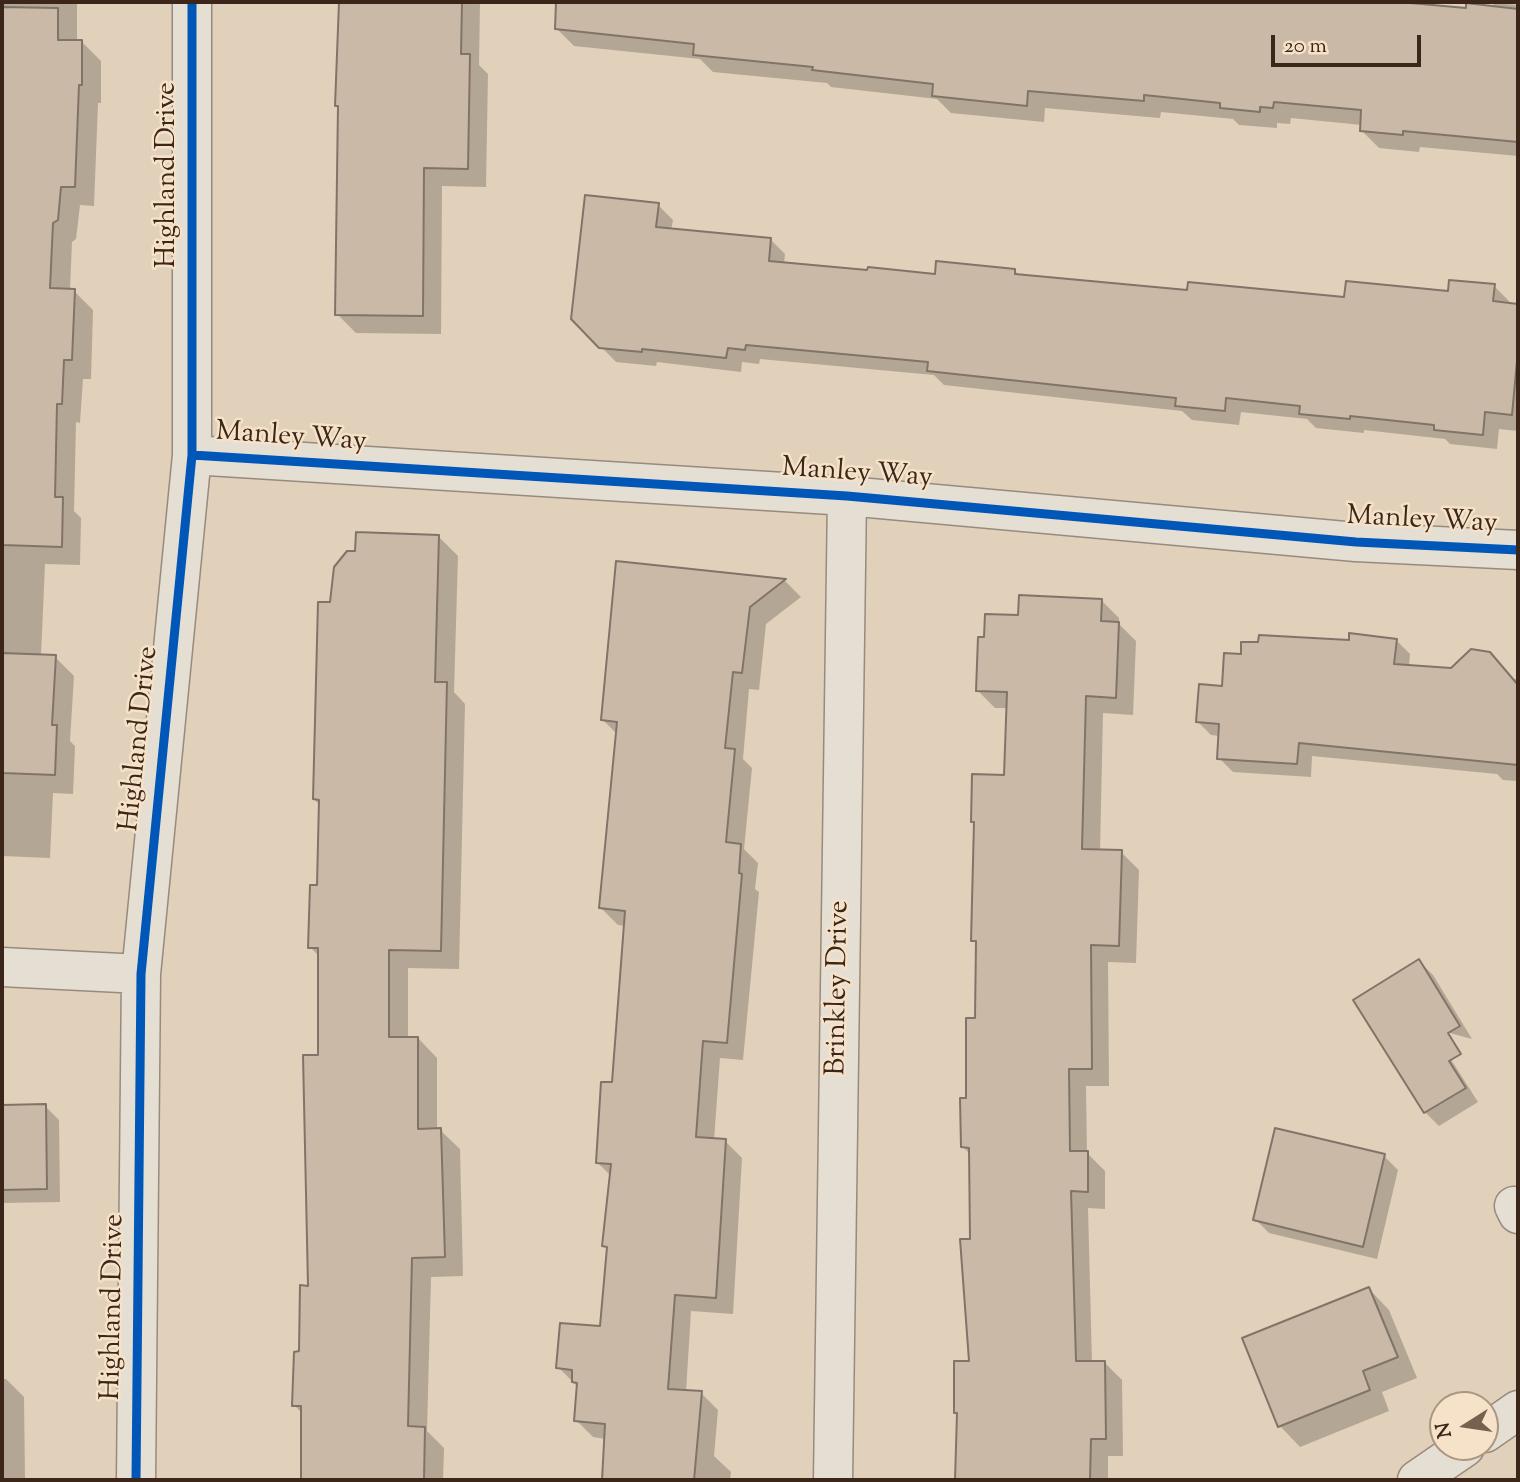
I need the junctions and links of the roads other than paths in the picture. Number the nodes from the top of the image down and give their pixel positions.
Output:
1 (192, 2) edge
2 (192, 455) junction
3 (847, 496) junction
4 (1518, 550) edge
5 (2, 967) edge
6 (141, 974) junction
7 (1518, 1410) edge
8 (1499, 1423) edge
9 (1445, 1461) edge
10 (136, 1480) edge
11 (833, 1480) edge
12 (1417, 1480) edge

1 - 2 street, Highland Drive
2 - 3 street, Manley Way
2 - 6 street, Highland Drive
3 - 4 street, Manley Way
3 - 11 street, Brinkley Drive
5 - 6 street
6 - 10 street, Highland Drive
7 - 8 street
9 - 12 street

